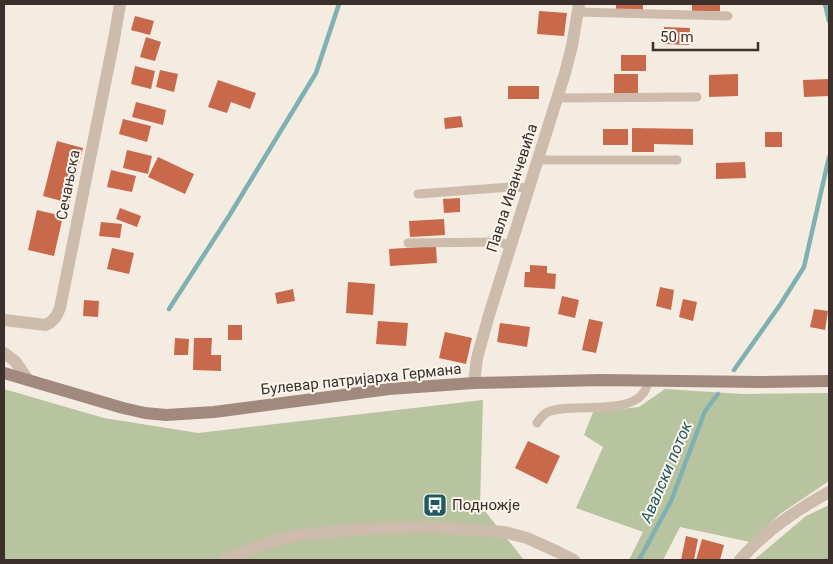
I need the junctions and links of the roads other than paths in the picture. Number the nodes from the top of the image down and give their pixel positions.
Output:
1 (120, 4) edge
2 (578, 8) edge
3 (728, 16) dead end
4 (696, 97) dead end
5 (558, 98) junction
6 (539, 160) junction
7 (677, 160) dead end
8 (529, 188) junction
9 (418, 194) dead end
10 (408, 243) dead end
11 (510, 246) junction
12 (4, 320) edge
13 (4, 353) edge
14 (4, 372) edge
15 (28, 380) junction
16 (648, 380) junction
17 (474, 382) junction
18 (829, 382) edge
19 (537, 423) dead end
20 (829, 492) edge
21 (225, 560) edge
22 (574, 560) edge
23 (740, 560) edge

1 - 12 street, Сечањска
2 - 3 lane
2 - 5 street, Павла Иванчевића
4 - 5 lane
5 - 6 street, Павла Иванчевића
6 - 7 lane
6 - 8 street, Павла Иванчевића
8 - 9 lane
8 - 11 street, Павла Иванчевића
10 - 11 lane
11 - 17 street, Павла Иванчевића
13 - 15 street
14 - 15 main road, Булевар патријарха Германа
15 - 17 main road, Булевар патријарха Германа
16 - 17 main road, Булевар патријарха Германа
16 - 18 main road, Булевар патријарха Германа
16 - 19 lane
20 - 23 street
21 - 22 street

